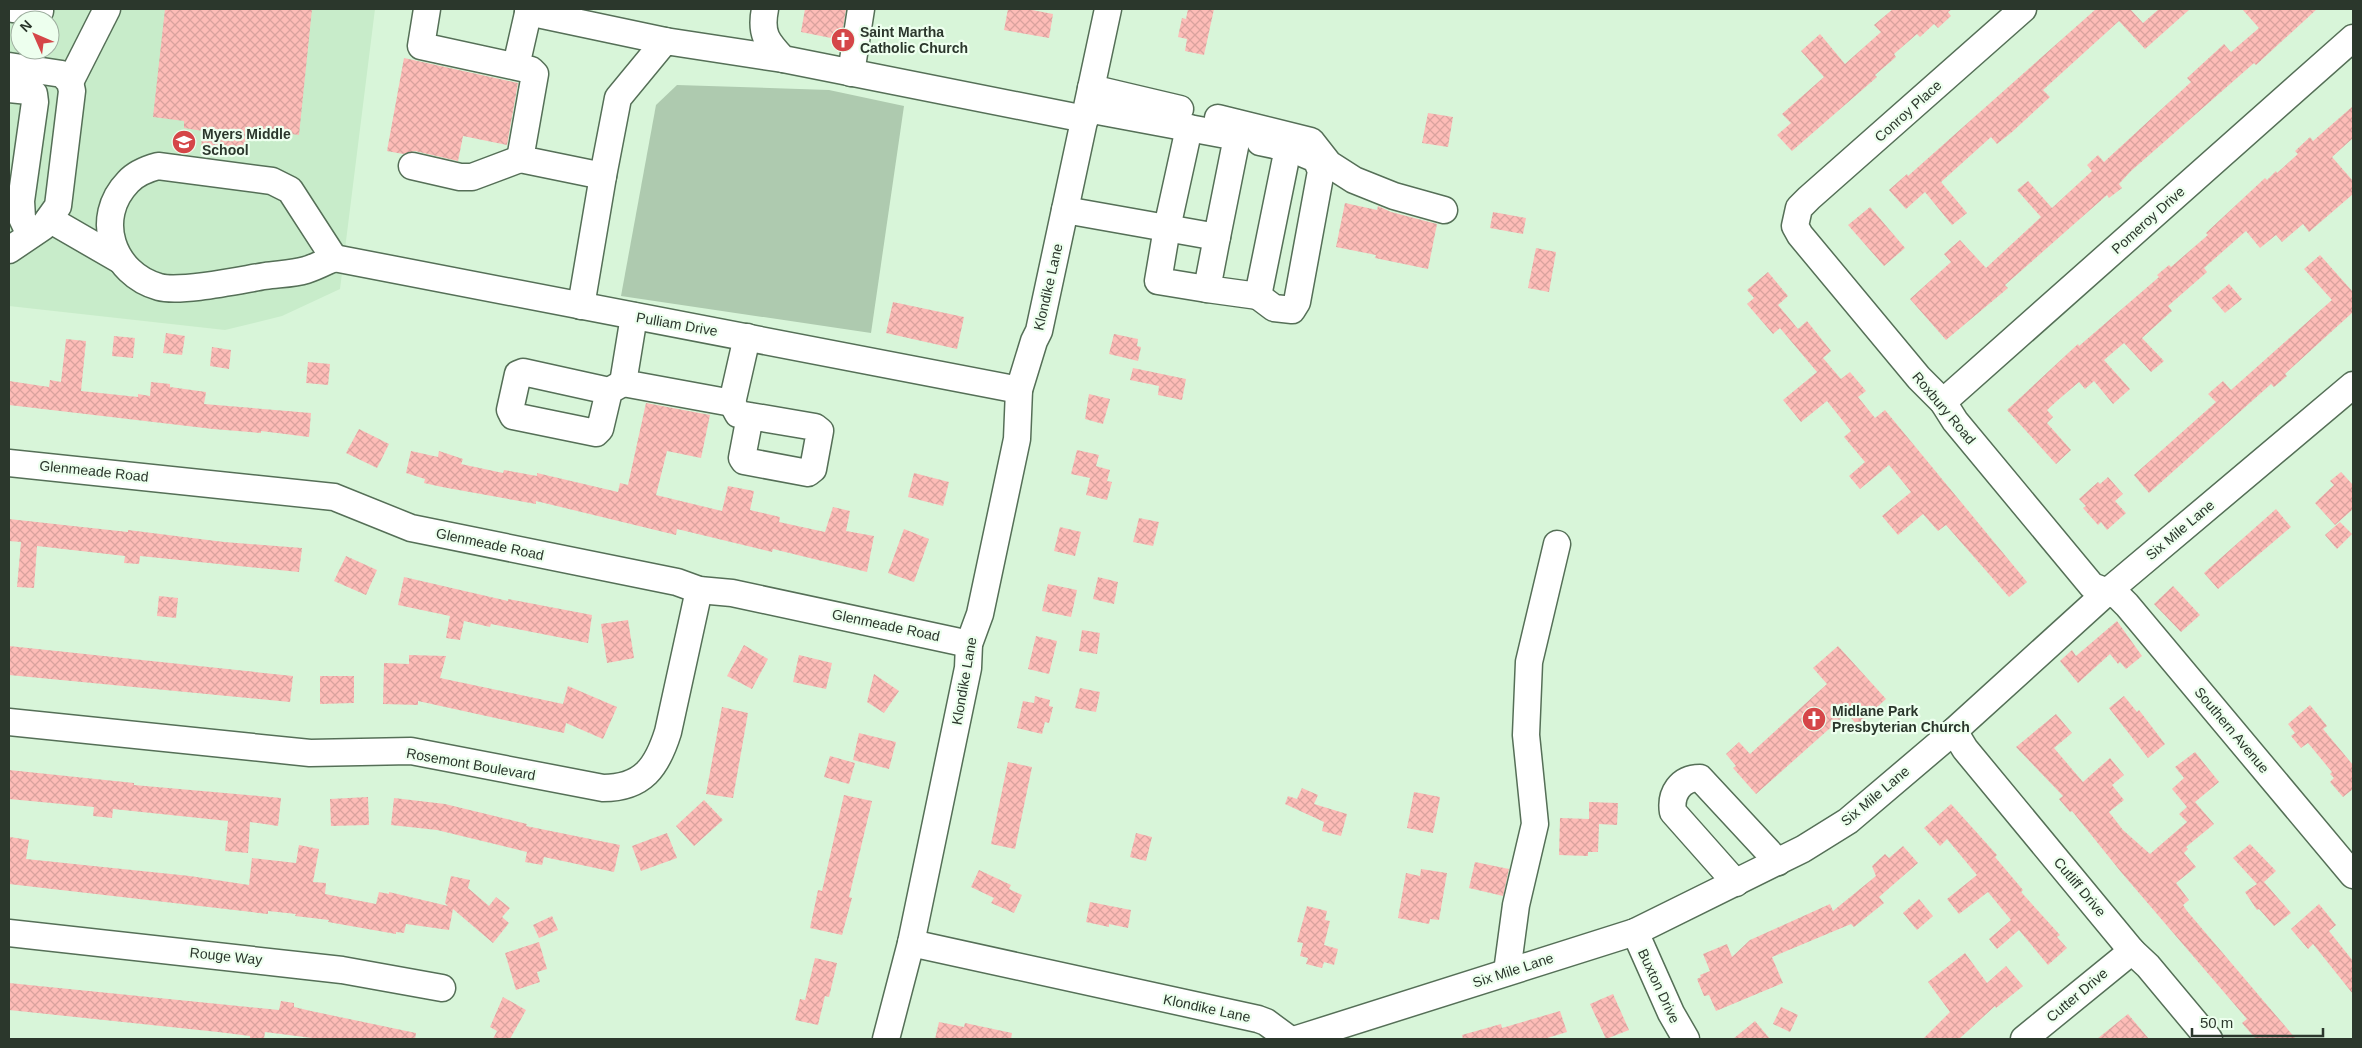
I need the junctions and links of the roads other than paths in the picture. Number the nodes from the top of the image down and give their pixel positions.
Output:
1 (13, 9) edge
2 (40, 9) edge
3 (107, 9) edge
4 (427, 9) edge
5 (765, 9) edge
6 (861, 9) edge
7 (1108, 9) edge
8 (2023, 9) edge
9 (528, 10) edge
10 (2353, 38) edge
11 (664, 41) junction
12 (783, 60) junction
13 (9, 66) edge
14 (516, 66) junction
15 (851, 74) junction
16 (70, 82) junction
17 (9, 89) edge
18 (1088, 105) junction
19 (1189, 128) junction
20 (1237, 137) junction
21 (1288, 148) junction
22 (520, 159) junction
23 (412, 166) dead end
24 (603, 176) junction
25 (1065, 210) junction
26 (1444, 210) dead end
27 (1796, 215) joint
28 (40, 227) junction
29 (1167, 228) junction
30 (1216, 237) junction
31 (9, 250) edge
32 (334, 258) junction
33 (120, 260) junction
34 (1207, 289) junction
35 (1258, 296) junction
36 (581, 306) junction
37 (634, 316) junction
38 (747, 337) junction
39 (1018, 390) junction
40 (2350, 393) edge
41 (1943, 402) junction
42 (9, 463) edge
43 (1557, 544) dead end
44 (699, 590) junction
45 (2106, 593) junction
46 (969, 644) junction
47 (9, 722) edge
48 (1954, 731) junction
49 (1778, 862) junction
50 (2353, 875) edge
51 (1736, 882) junction
52 (1635, 932) junction
53 (9, 933) edge
54 (911, 943) junction
55 (2132, 951) junction
56 (1507, 972) junction
57 (442, 988) dead end
58 (886, 1039) edge
59 (1289, 1039) edge
60 (1297, 1039) edge
61 (1686, 1039) edge
62 (2024, 1039) edge
63 (2209, 1039) edge

1 - 2 street
3 - 16 street
4 - 14 street
5 - 12 street
6 - 15 street
7 - 18 street, Klondike Lane
8 - 27 street, Conroy Place
9 - 11 street
9 - 14 street
10 - 41 street, Pomeroy Drive
11 - 12 street
11 - 24 street
12 - 15 street
13 - 16 street
14 - 22 street
15 - 18 street
16 - 28 street
17 - 28 street
18 - 19 street
18 - 25 street, Klondike Lane
18 - 26 street
19 - 20 street
19 - 29 street
20 - 21 street
20 - 30 street
21 - 35 street
21 - 35 street
22 - 23 street
22 - 24 street
24 - 36 street
25 - 29 street
25 - 39 street, Klondike Lane
27 - 41 street, Roxbury Road
28 - 31 street
28 - 33 street
29 - 30 street
29 - 34 street
30 - 34 street
32 - 33 street
32 - 33 street
32 - 36 street, Pulliam Drive
34 - 35 street
36 - 37 street, Pulliam Drive
37 - 38 street, Pulliam Drive
37 - 38 street
38 - 39 street, Pulliam Drive
39 - 46 street, Klondike Lane
40 - 45 street, Six Mile Lane
41 - 45 street, Roxbury Road
42 - 44 street, Glenmeade Road
43 - 56 street
44 - 46 street, Glenmeade Road
44 - 47 street, Rosemont Boulevard
45 - 48 street, Six Mile Lane
45 - 50 street, Southern Avenue
46 - 54 street, Klondike Lane
48 - 49 street, Six Mile Lane
48 - 55 street, Cutliff Drive
49 - 51 street, Six Mile Lane
49 - 51 street
51 - 52 street, Six Mile Lane
52 - 56 street, Six Mile Lane
52 - 61 street, Buxton Drive
53 - 57 street, Rouge Way
54 - 58 street
54 - 59 street, Klondike Lane
55 - 62 street, Cutter Drive
55 - 63 street, Cutliff Drive
56 - 60 street, Six Mile Lane

